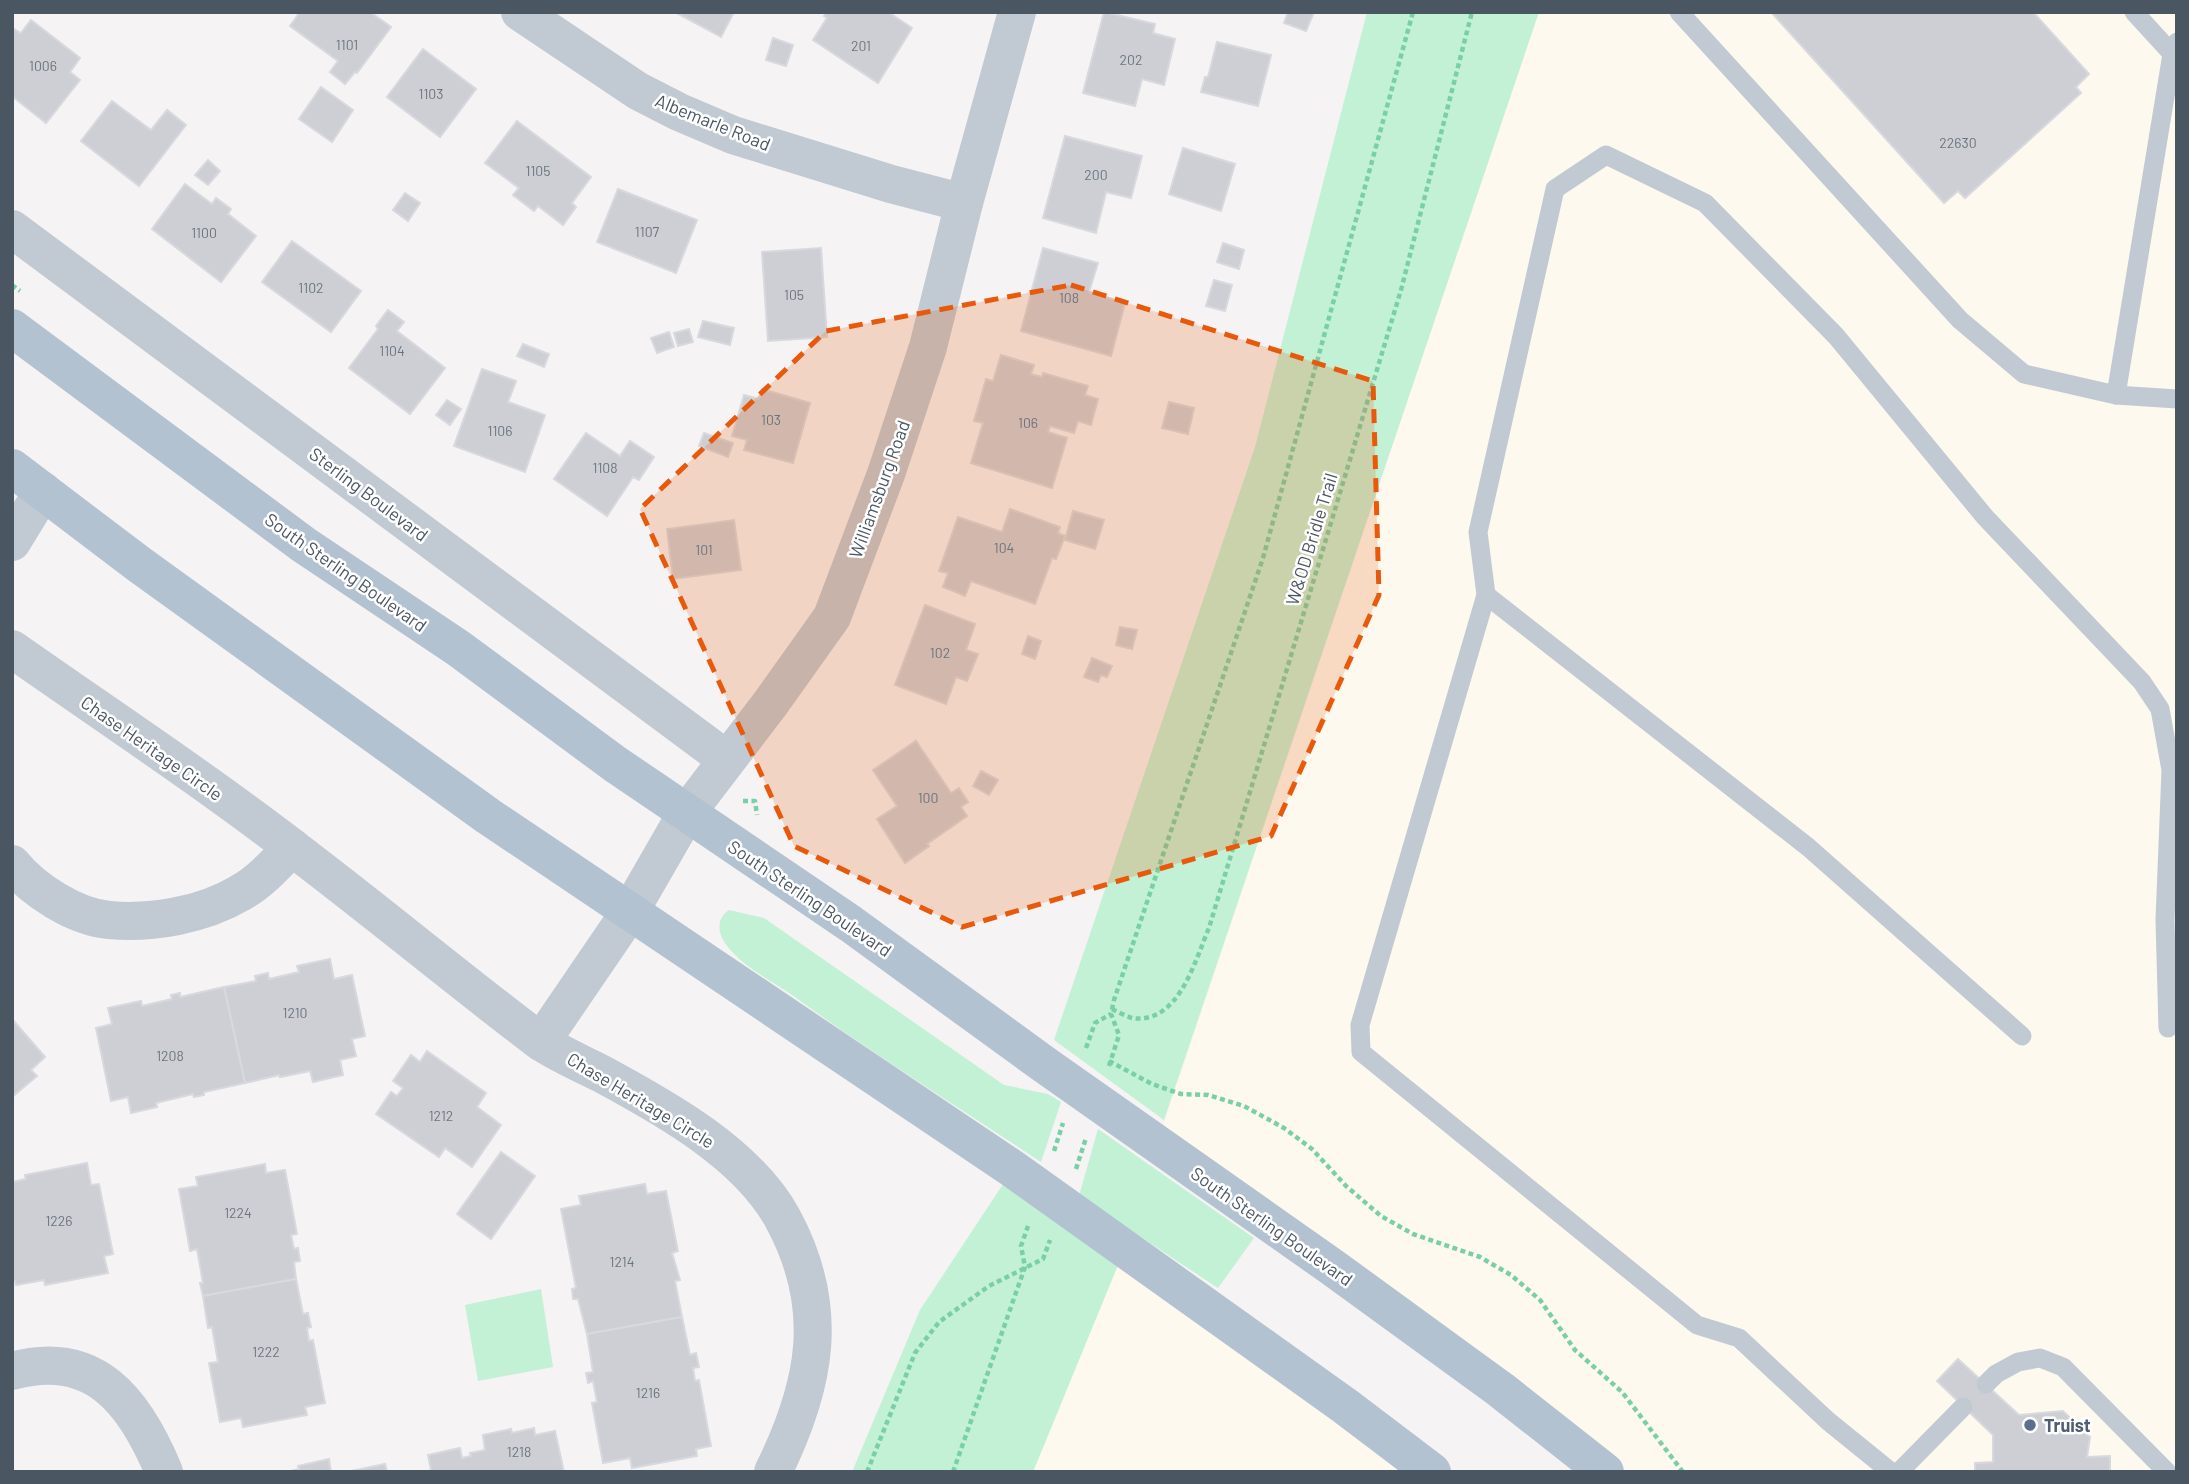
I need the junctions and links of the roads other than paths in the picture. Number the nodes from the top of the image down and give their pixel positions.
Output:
1 (520, 12) edge
2 (1017, 12) edge
3 (1679, 12) edge
4 (2134, 12) edge
5 (2175, 51) edge
6 (964, 202) junction
7 (12, 229) edge
8 (12, 328) edge
9 (2116, 395) junction
10 (2177, 400) edge
11 (12, 468) edge
12 (43, 491) junction
13 (12, 542) edge
14 (1486, 595) junction
15 (12, 649) edge
16 (726, 760) junction
17 (686, 814) junction
18 (292, 847) junction
19 (12, 864) edge
20 (629, 913) junction
21 (2168, 1028) dead end
22 (2022, 1036) dead end
23 (541, 1042) junction
24 (12, 1371) edge
25 (1986, 1384) dead end
26 (1963, 1407) dead end
27 (164, 1472) edge
28 (773, 1472) edge
29 (1432, 1472) edge
30 (1605, 1472) edge
31 (1891, 1472) edge
32 (1899, 1472) edge
33 (2167, 1472) edge

1 - 6 street, Albemarle Road
2 - 6 street, Williamsburg Road
3 - 9 lane
4 - 5 lane
5 - 9 lane
6 - 16 street, Williamsburg Road
7 - 16 street, Sterling Boulevard
8 - 17 main road, South Sterling Boulevard
9 - 10 lane
11 - 12 main road
12 - 13 street
12 - 20 main road
14 - 21 lane
14 - 22 lane
14 - 31 lane
15 - 18 street, Chase Heritage Circle
16 - 17 street, Williamsburg Road
17 - 20 street, Williamsburg Road
17 - 30 main road, South Sterling Boulevard
18 - 19 street
18 - 23 street, Chase Heritage Circle
20 - 23 street
20 - 29 main road
23 - 28 street, Chase Heritage Circle
24 - 27 street
25 - 33 lane
26 - 32 lane

